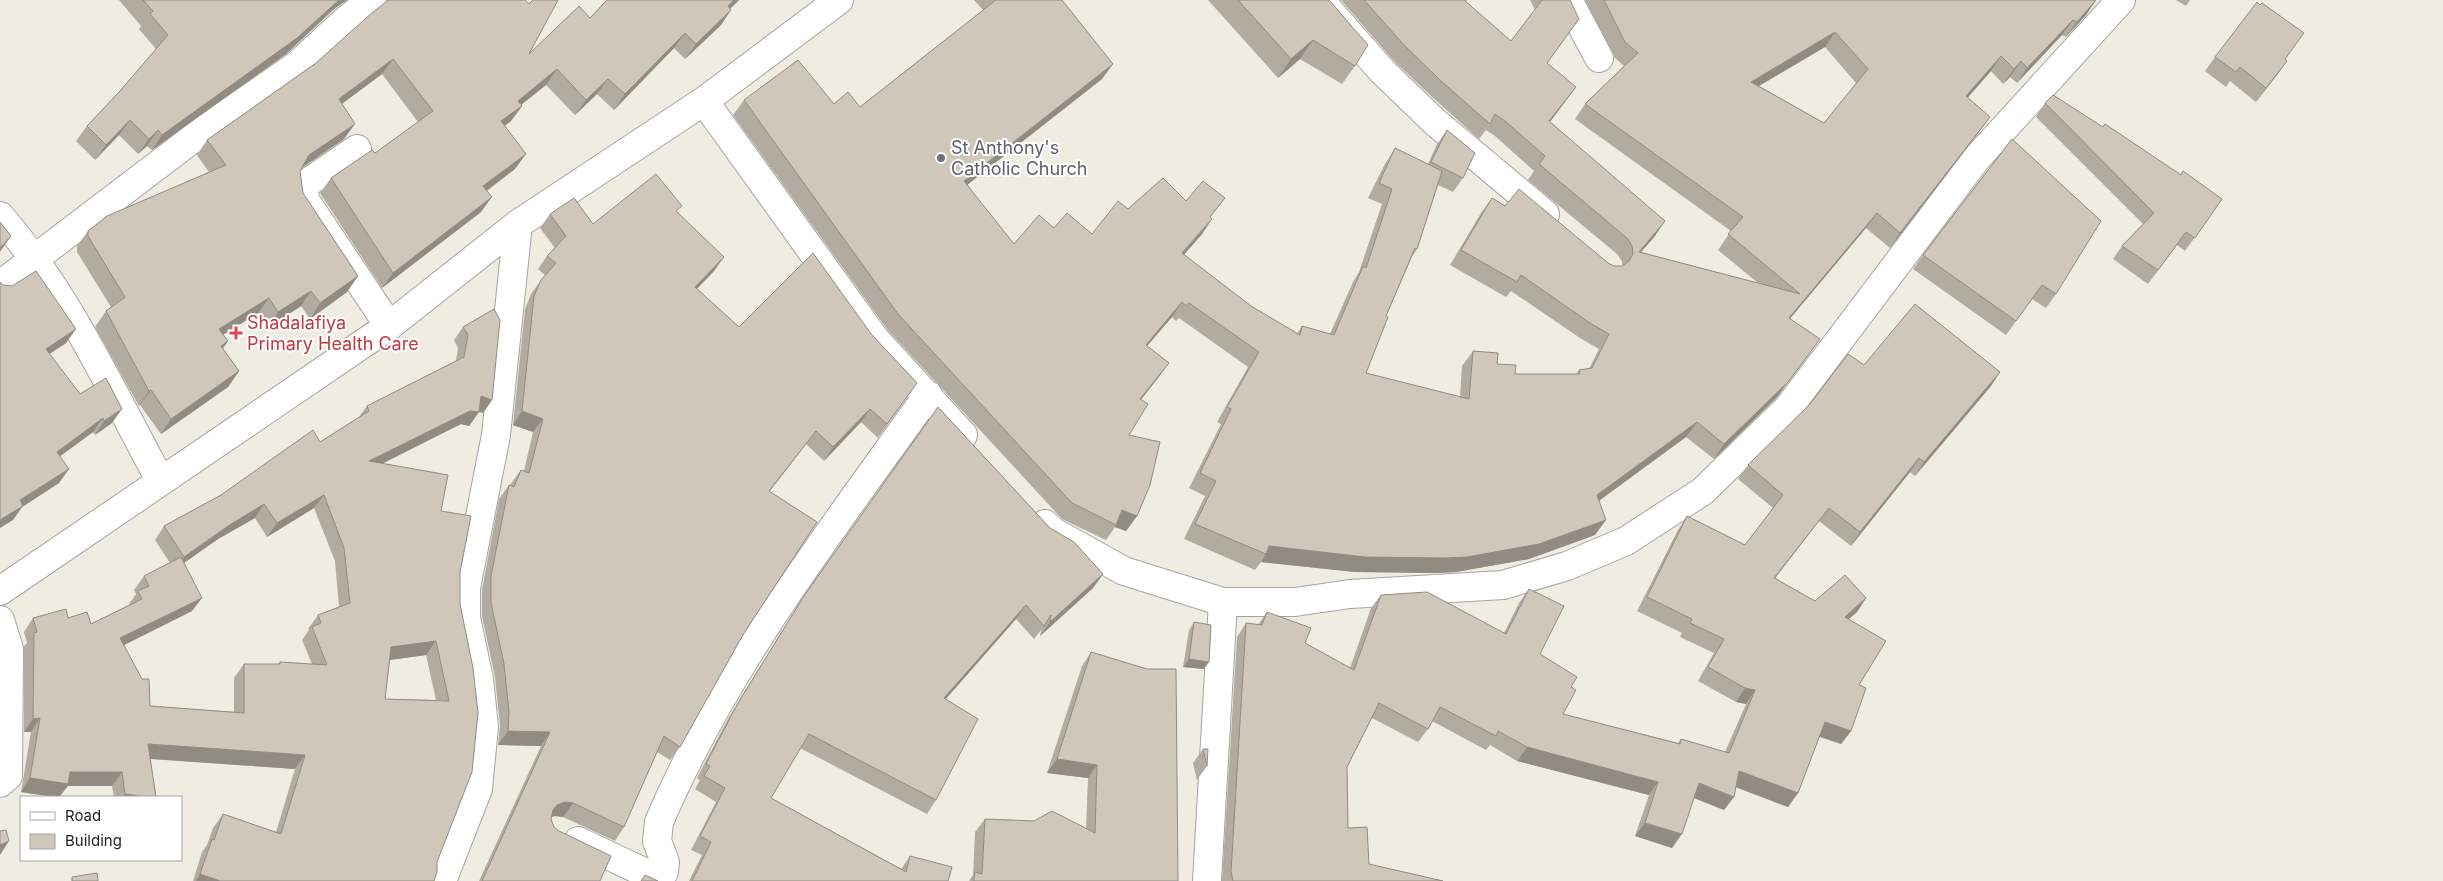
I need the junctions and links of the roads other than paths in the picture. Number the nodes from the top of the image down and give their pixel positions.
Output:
1 (372, 0) edge
2 (839, 0) edge
3 (1320, 0) edge
4 (1568, 0) edge
5 (2121, 0) edge
6 (1599, 58) dead end
7 (704, 101) junction
8 (357, 149) dead end
9 (0, 216) edge
10 (518, 224) junction
11 (1567, 232) edge
12 (34, 257) junction
13 (0, 285) edge
14 (389, 326) junction
15 (928, 395) junction
16 (981, 455) edge
17 (160, 480) junction
18 (1026, 503) edge
19 (0, 591) edge
20 (1223, 602) junction
21 (0, 620) edge
22 (0, 783) edge
23 (557, 831) edge
24 (442, 881) edge
25 (1207, 881) edge

1 - 12 street
2 - 7 street
3 - 11 street
4 - 6 street
5 - 20 street
7 - 10 street
7 - 15 street
8 - 14 street
9 - 12 street
10 - 14 street
10 - 24 street
12 - 13 street
12 - 17 street
14 - 17 street
15 - 16 street
15 - 23 street
17 - 19 street
18 - 20 street
20 - 25 street
21 - 22 street

